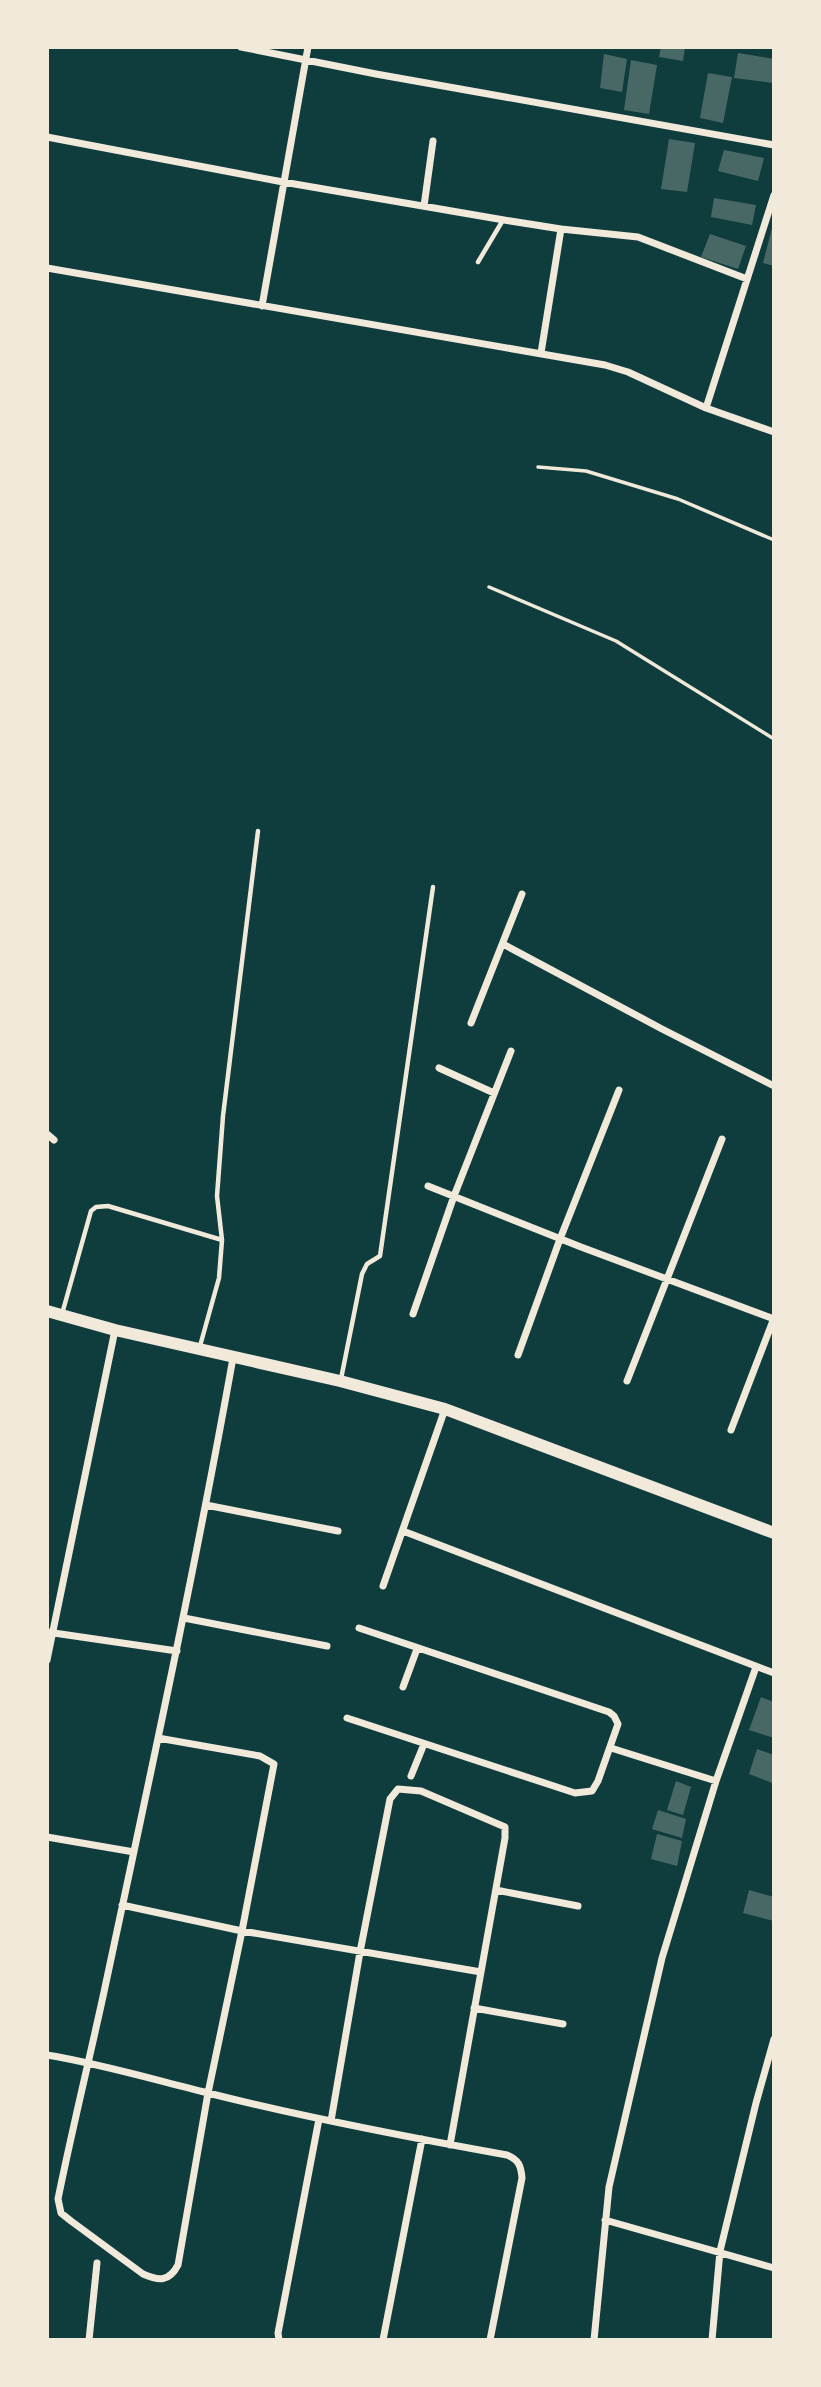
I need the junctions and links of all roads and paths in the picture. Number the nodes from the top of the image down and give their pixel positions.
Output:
1 (241, 47) edge
2 (308, 47) edge
3 (306, 60) junction
4 (47, 137) edge
5 (433, 141) dead end
6 (774, 145) edge
7 (283, 182) junction
8 (774, 195) edge
9 (424, 206) junction
10 (504, 220) junction
11 (561, 229) junction
12 (478, 261) dead end
13 (47, 268) edge
14 (747, 279) junction
15 (262, 306) junction
16 (541, 353) junction
17 (706, 408) junction
18 (774, 432) edge
19 (538, 467) dead end
20 (774, 540) edge
21 (489, 587) dead end
22 (774, 739) edge
23 (258, 831) dead end
24 (433, 887) dead end
25 (522, 894) dead end
26 (503, 944) junction
27 (471, 1023) dead end
28 (511, 1051) dead end
29 (439, 1068) dead end
30 (774, 1086) edge
31 (619, 1090) dead end
32 (494, 1093) junction
33 (722, 1139) dead end
34 (428, 1186) dead end
35 (454, 1196) junction
36 (560, 1238) junction
37 (222, 1240) junction
38 (669, 1279) junction
39 (47, 1311) edge
40 (413, 1314) dead end
41 (62, 1315) junction
42 (774, 1319) edge
43 (115, 1330) junction
44 (200, 1348) junction
45 (517, 1355) dead end
46 (233, 1358) junction
47 (340, 1381) junction
48 (627, 1381) dead end
49 (445, 1409) junction
50 (731, 1430) dead end
51 (206, 1505) junction
52 (338, 1531) dead end
53 (403, 1531) junction
54 (774, 1532) edge
55 (383, 1587) dead end
56 (184, 1618) junction
57 (359, 1628) dead end
58 (50, 1633) edge
59 (327, 1646) dead end
60 (417, 1649) junction
61 (177, 1651) junction
62 (47, 1660) edge
63 (756, 1667) junction
64 (774, 1673) edge
65 (403, 1687) dead end
66 (347, 1718) dead end
67 (158, 1738) junction
68 (424, 1744) junction
69 (611, 1748) junction
70 (411, 1776) dead end
71 (716, 1781) junction
72 (47, 1837) edge
73 (134, 1852) junction
74 (496, 1890) junction
75 (122, 1905) junction
76 (578, 1906) dead end
77 (243, 1931) junction
78 (360, 1952) junction
79 (481, 1972) junction
80 (474, 2008) junction
81 (563, 2024) dead end
82 (774, 2039) edge
83 (47, 2054) edge
84 (89, 2062) junction
85 (208, 2093) junction
86 (319, 2119) junction
87 (331, 2121) junction
88 (422, 2139) junction
89 (450, 2145) junction
90 (605, 2220) junction
91 (720, 2251) junction
92 (97, 2263) dead end
93 (774, 2268) edge
94 (89, 2340) edge
95 (279, 2340) edge
96 (383, 2340) edge
97 (490, 2340) edge
98 (594, 2340) edge
99 (712, 2340) edge

1 - 3 street
2 - 3 street
3 - 6 street
3 - 7 street
4 - 7 street
5 - 9 street
7 - 9 street
7 - 15 street
8 - 14 street
9 - 10 street
10 - 11 street
10 - 12 lane
11 - 14 street
11 - 16 street
13 - 15 street
14 - 17 street
15 - 16 street
16 - 17 street
17 - 18 street
19 - 20 path
21 - 22 path
23 - 37 lane
24 - 47 lane
25 - 26 street
26 - 27 street
26 - 30 street
28 - 32 street
29 - 32 street
31 - 36 street
32 - 35 street
33 - 38 street
34 - 35 street
35 - 36 street
35 - 40 street
36 - 38 street
36 - 45 street
37 - 41 lane
37 - 44 lane
38 - 42 street
38 - 48 street
39 - 41 street
41 - 43 street
42 - 50 street
43 - 44 street
43 - 58 street
44 - 46 street
46 - 47 street
46 - 51 street
47 - 49 street
49 - 53 street
49 - 54 street
51 - 52 street
51 - 56 street
53 - 55 street
53 - 63 street
56 - 59 street
56 - 61 street
57 - 60 street
58 - 61 street
58 - 62 street
60 - 65 street
60 - 69 street
61 - 67 street
63 - 64 street
63 - 71 street
66 - 68 street
67 - 73 street
67 - 77 street
68 - 69 street
68 - 70 street
69 - 71 street
71 - 90 street
72 - 73 street
73 - 75 street
74 - 76 street
74 - 78 street
74 - 79 street
75 - 77 street
75 - 84 street
77 - 78 street
77 - 85 street
78 - 79 street
78 - 87 street
79 - 80 street
80 - 81 street
80 - 89 street
82 - 91 street
83 - 84 street
84 - 85 street
84 - 85 street
85 - 86 street
86 - 87 street
86 - 95 street
87 - 88 street
88 - 89 street
88 - 96 street
89 - 97 street
90 - 91 street
90 - 98 street
91 - 93 street
91 - 99 street
92 - 94 street

